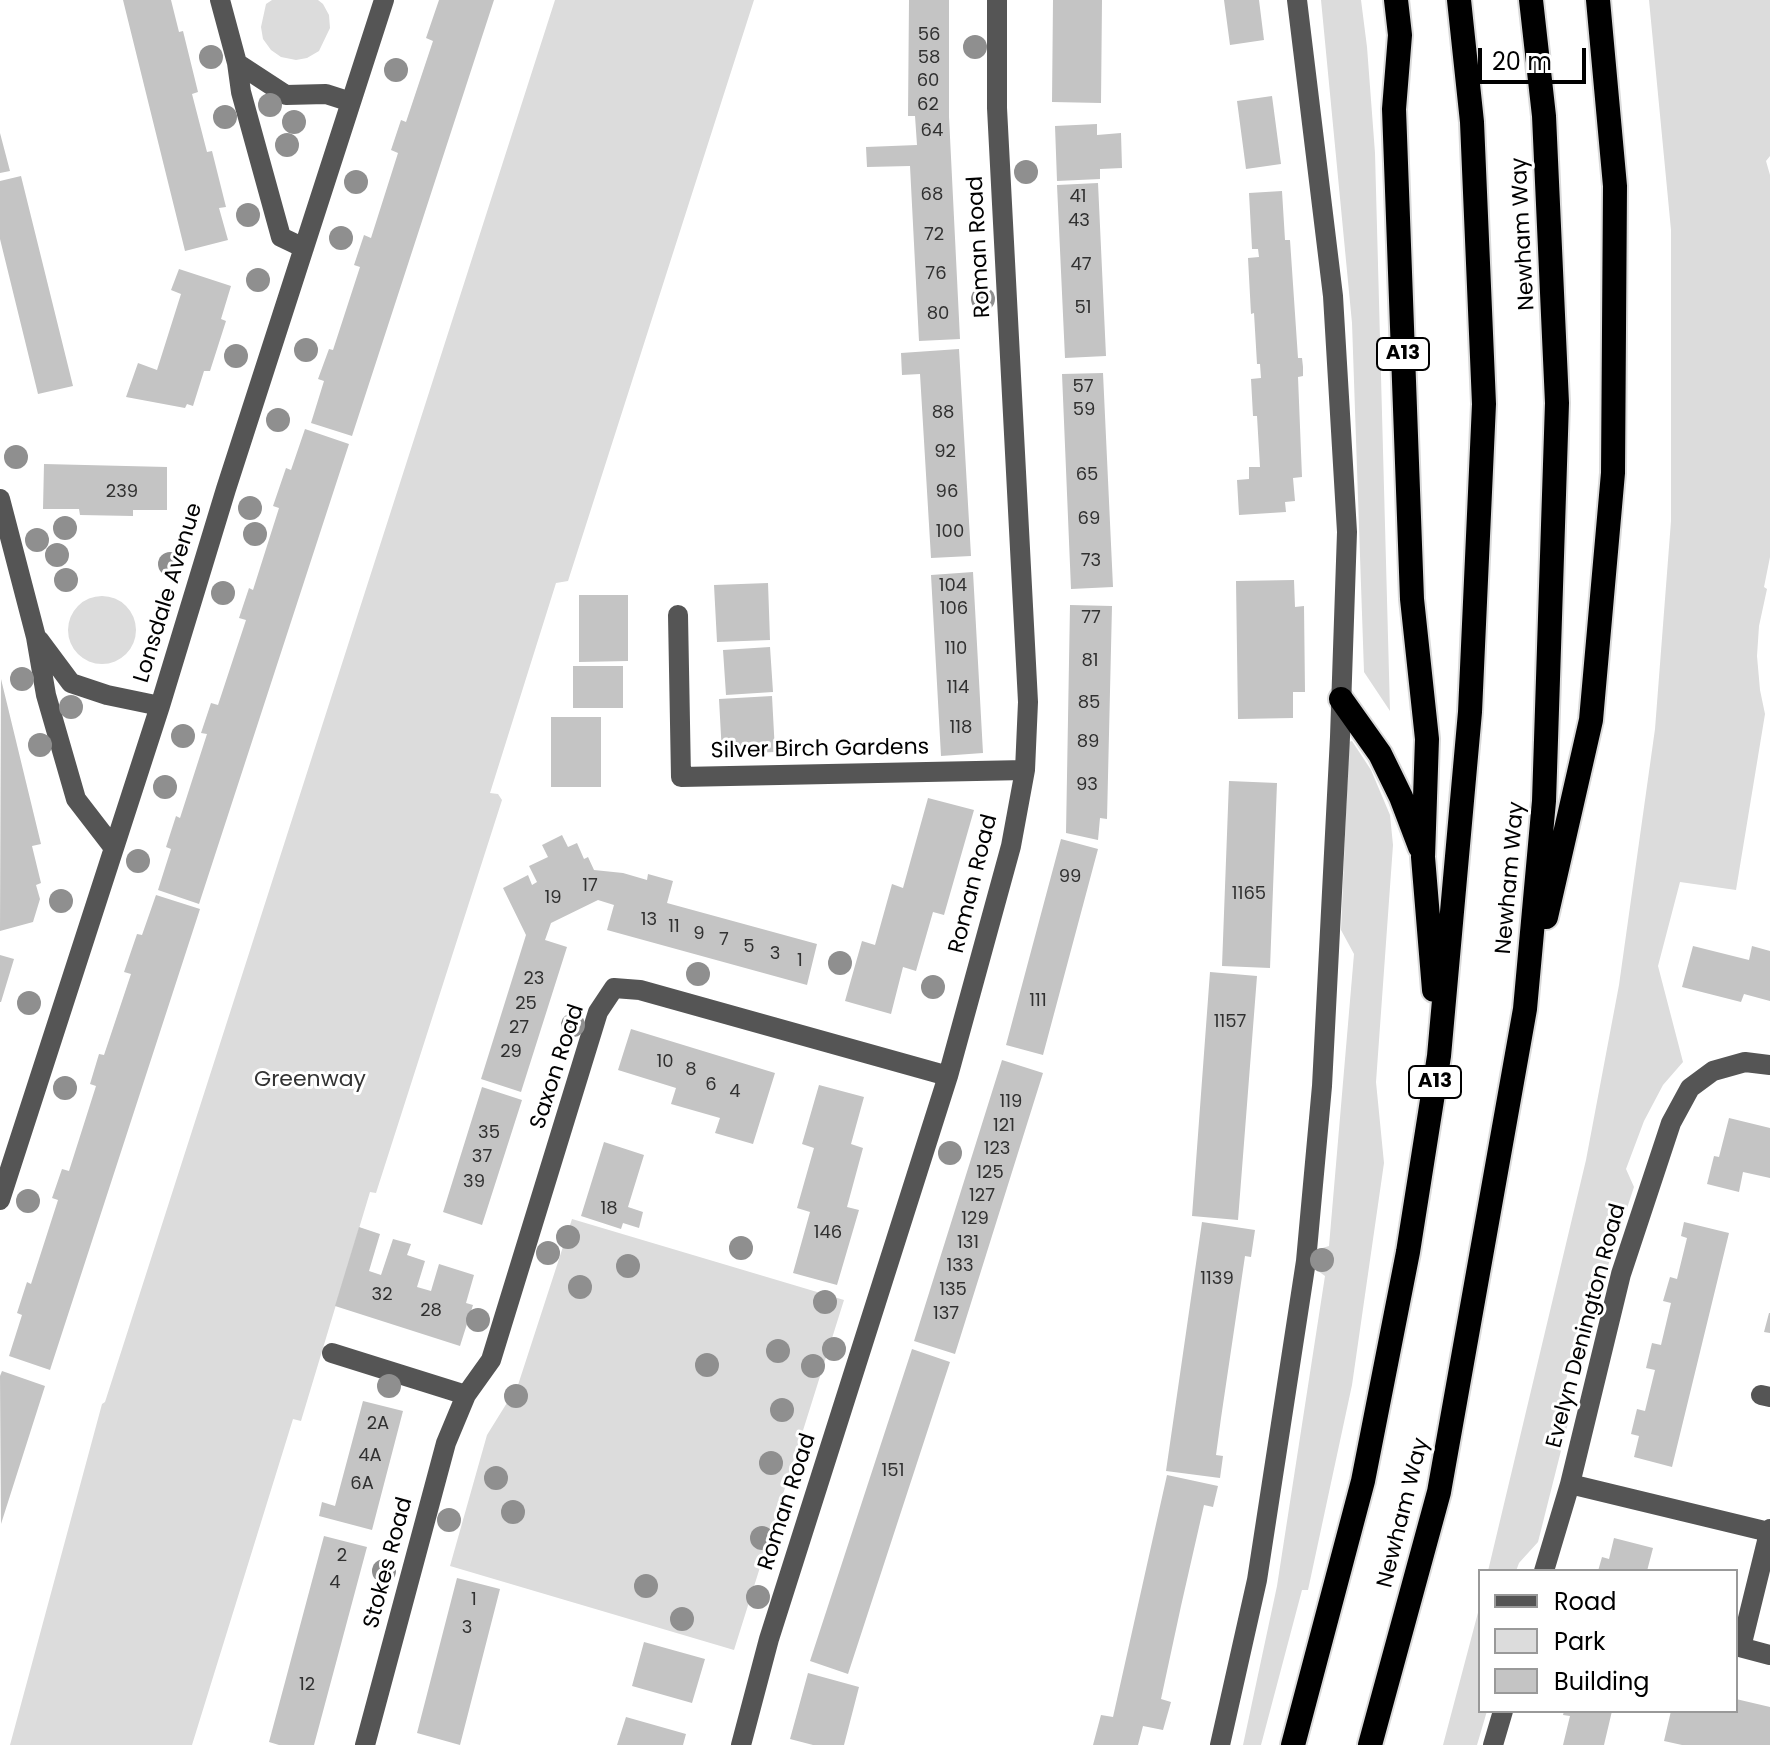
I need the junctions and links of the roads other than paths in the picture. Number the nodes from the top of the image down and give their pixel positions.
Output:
1 (220, 0) edge
2 (384, 0) edge
3 (997, 0) edge
4 (1297, 0) edge
5 (1396, 0) edge
6 (1459, 0) edge
7 (1531, 0) edge
8 (1598, 0) edge
9 (237, 63) junction
10 (351, 102) junction
11 (304, 248) junction
12 (0, 499) edge
13 (678, 615) dead end
14 (36, 637) junction
15 (1341, 699) junction
16 (160, 706) junction
17 (1025, 770) junction
18 (113, 847) junction
19 (1423, 857) junction
20 (1525, 1009) junction
21 (1439, 1056) junction
22 (1770, 1065) edge
23 (948, 1076) junction
24 (0, 1200) edge
25 (332, 1353) dead end
26 (466, 1395) junction
27 (1570, 1484) junction
28 (1770, 1531) edge
29 (1545, 1569) edge
30 (1738, 1646) edge
31 (1770, 1655) edge
32 (1502, 1713) edge
33 (365, 1745) edge
34 (741, 1745) edge
35 (1220, 1745) edge
36 (1293, 1745) edge
37 (1370, 1745) edge
38 (1493, 1745) edge

1 - 9 street
2 - 10 street, Lonsdale Avenue
3 - 17 street, Roman Road
4 - 15 street
5 - 19 highway, A13
6 - 21 highway, A13
7 - 20 highway, Newham Way
8 - 20 highway
9 - 10 street
9 - 11 street
10 - 11 street, Lonsdale Avenue
11 - 16 street, Lonsdale Avenue
12 - 14 street
13 - 17 street, Silver Birch Gardens
14 - 16 street
14 - 18 street
15 - 19 highway, A13
15 - 35 street
16 - 18 street, Lonsdale Avenue
17 - 23 street, Roman Road
18 - 24 street, Lonsdale Avenue
19 - 21 highway, A13
20 - 37 highway, Newham Way
21 - 36 highway, A13
22 - 27 street, Evelyn Denington Road
23 - 26 street, Saxon Road
23 - 34 street, Roman Road
25 - 26 street
26 - 33 street, Stokes Road
27 - 28 street
27 - 29 street, Evelyn Denington Road
28 - 30 street
30 - 31 street
32 - 38 street

